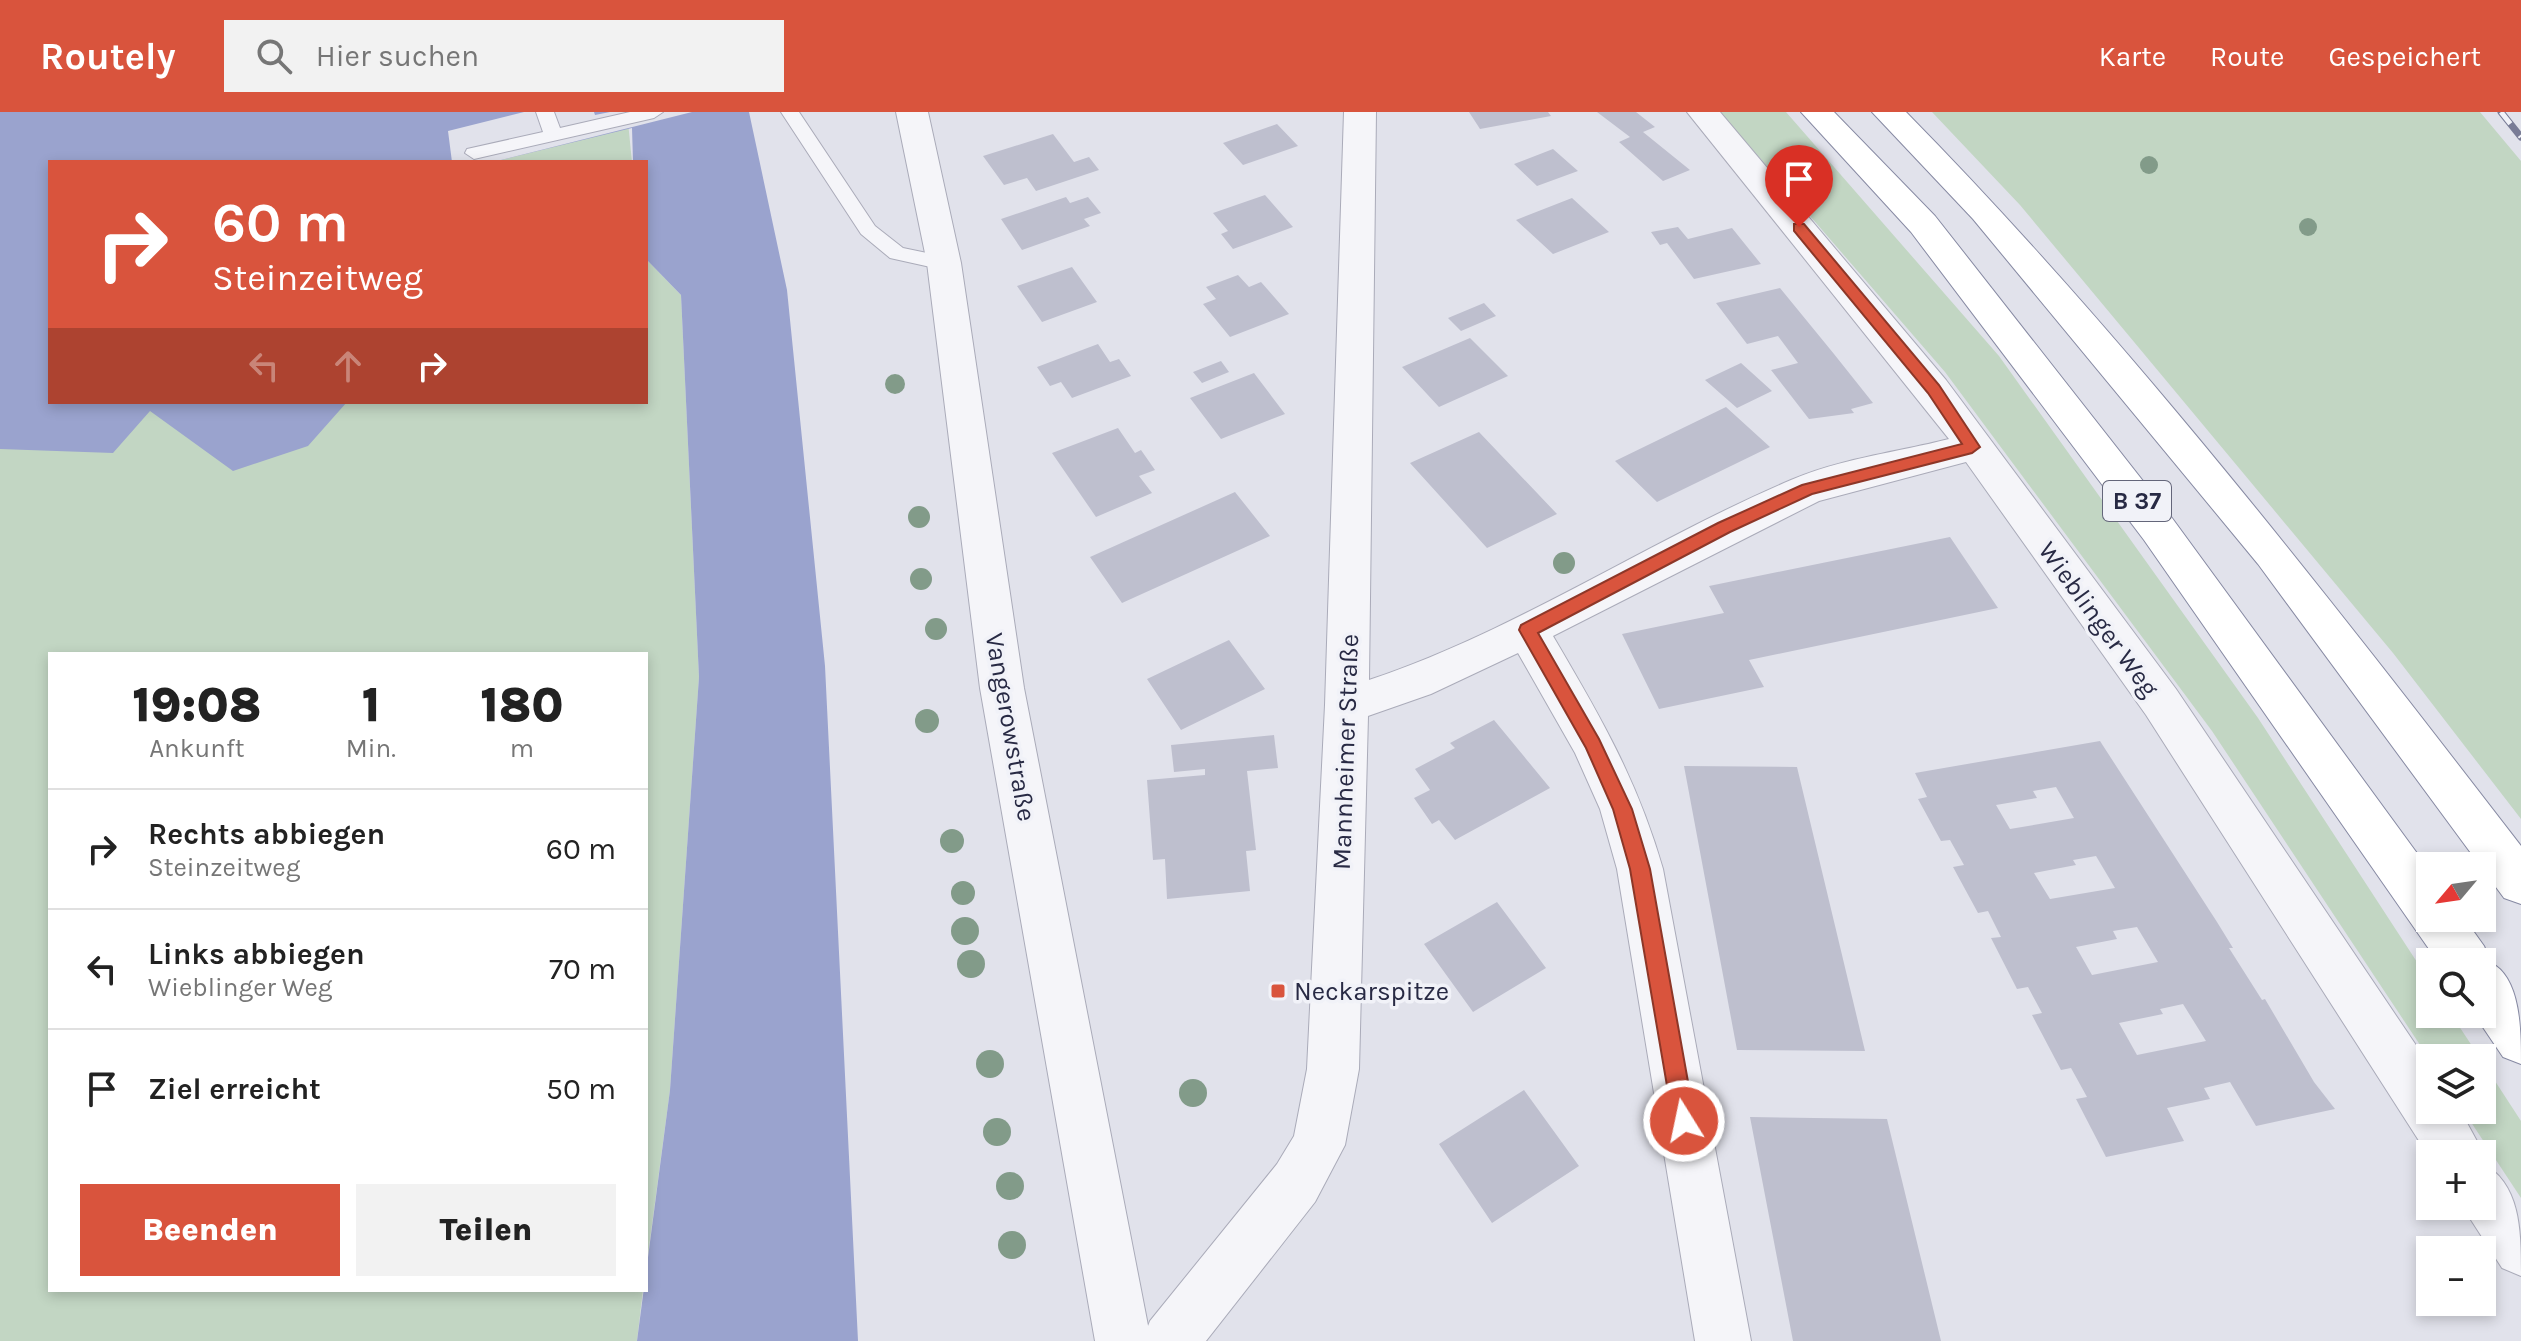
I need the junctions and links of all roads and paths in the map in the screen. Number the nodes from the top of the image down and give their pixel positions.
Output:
1 (545, 112) edge
2 (654, 112) edge
3 (790, 112) edge
4 (912, 112) edge
5 (1360, 112) edge
6 (1703, 112) edge
7 (1817, 112) edge
8 (1888, 112) edge
9 (553, 135) junction
10 (474, 153) dead end
11 (944, 263) junction
12 (1972, 447) junction
13 (1527, 630) junction
14 (1347, 705) junction
15 (2521, 883) edge
16 (2416, 890) edge
17 (2496, 1003) edge
18 (2521, 1040) edge
19 (2449, 1140) edge
20 (2496, 1211) edge
21 (2521, 1249) edge
22 (1123, 1341) edge
23 (1170, 1341) edge
24 (1723, 1341) edge

1 - 9 lane
2 - 9 lane
3 - 11 lane
4 - 11 street, Vangerowstraße
5 - 14 street, Mannheimer Straße
6 - 12 street, Wieblinger Weg
7 - 16 highway, B 37
8 - 15 highway, B 37
9 - 10 lane
11 - 22 street, Vangerowstraße
12 - 13 street
12 - 19 street, Wieblinger Weg
13 - 14 street
13 - 24 street
14 - 23 street, Mannheimer Straße
17 - 18 highway
20 - 21 street

